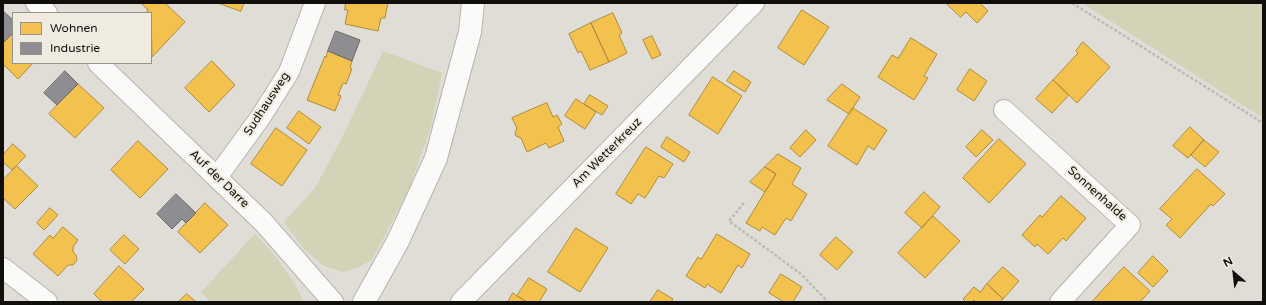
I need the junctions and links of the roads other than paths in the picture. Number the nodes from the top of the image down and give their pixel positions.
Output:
1 (36, 3) edge
2 (315, 3) edge
3 (473, 3) edge
4 (754, 3) edge
5 (46, 12) edge
6 (99, 64) edge
7 (1004, 110) dead end
8 (217, 177) junction
9 (3, 268) edge
10 (47, 302) edge
11 (333, 302) edge
12 (364, 302) edge
13 (461, 302) edge
14 (1060, 302) edge

1 - 5 street
2 - 8 street, Sudhausweg
3 - 12 street
4 - 13 street, Am Wetterkreuz
6 - 8 street, Auf der Darre
7 - 14 street, Sonnenhalde
8 - 11 street, Auf der Darre
9 - 10 street

